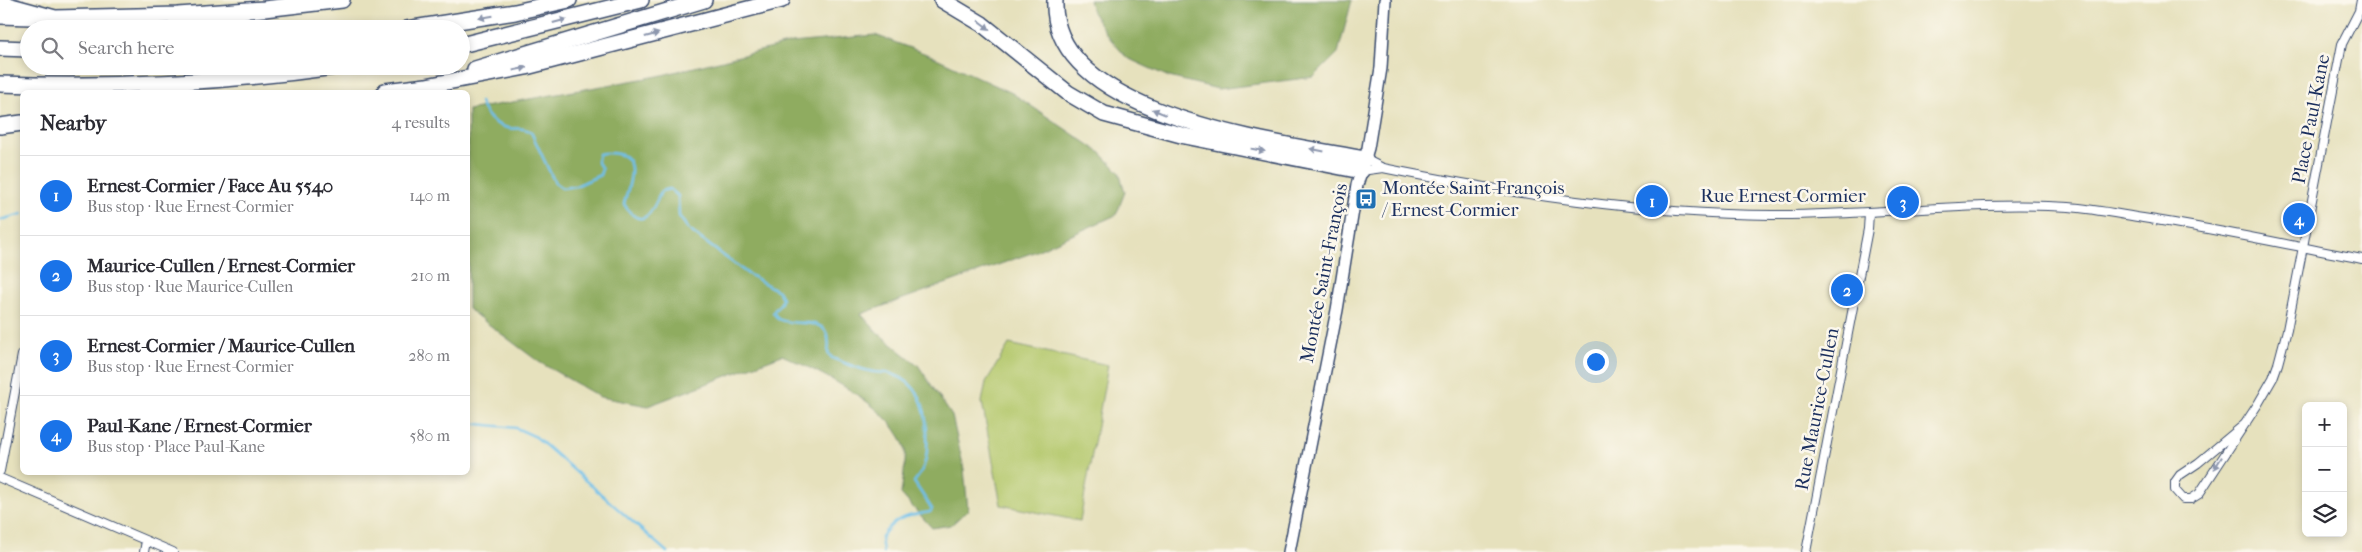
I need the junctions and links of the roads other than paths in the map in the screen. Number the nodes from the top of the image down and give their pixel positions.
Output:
1 (342, 0) edge
2 (569, 0) edge
3 (641, 0) edge
4 (704, 0) edge
5 (782, 0) edge
6 (942, 0) edge
7 (1055, 0) edge
8 (1385, 0) edge
9 (2361, 0) edge
10 (0, 3) edge
11 (0, 16) edge
12 (55, 18) junction
13 (464, 20) edge
14 (470, 43) edge
15 (0, 48) edge
16 (20, 49) edge
17 (470, 70) edge
18 (261, 75) edge
19 (450, 75) edge
20 (0, 84) edge
21 (389, 90) edge
22 (396, 90) edge
23 (0, 115) edge
24 (20, 115) edge
25 (20, 123) edge
26 (0, 126) edge
27 (1363, 165) junction
28 (1383, 168) junction
29 (1869, 213) junction
30 (2303, 248) junction
31 (2362, 259) edge
32 (20, 365) edge
33 (2246, 423) junction
34 (0, 470) edge
35 (0, 478) edge
36 (146, 541) junction
37 (144, 552) edge
38 (173, 552) edge
39 (1289, 552) edge
40 (1806, 552) edge

1 - 12 highway
2 -> 13 highway
14 -> 3 highway
4 - 17 highway
22 -> 5 highway
6 -> 27 highway
27 -> 7 highway
8 - 27 street, Montée Saint-François
9 - 30 street, Place Paul-Kane
10 - 12 highway
11 - 12 highway
15 - 16 highway
18 - 20 highway
19 - 21 highway
23 - 24 highway
25 - 26 highway
27 - 28 street, Rue Ernest-Cormier
27 - 28 street, Rue Ernest-Cormier
27 - 39 street, Montée Saint-François
28 - 29 street, Rue Ernest-Cormier
29 - 30 street, Rue Ernest-Cormier
29 - 40 street, Rue Maurice-Cullen
30 - 31 street, Rue Ernest-Cormier
30 - 33 street, Place Paul-Kane
32 - 34 street
33 -> 33 street, Place Paul-Kane
35 - 36 street
36 - 37 street
36 - 38 street

